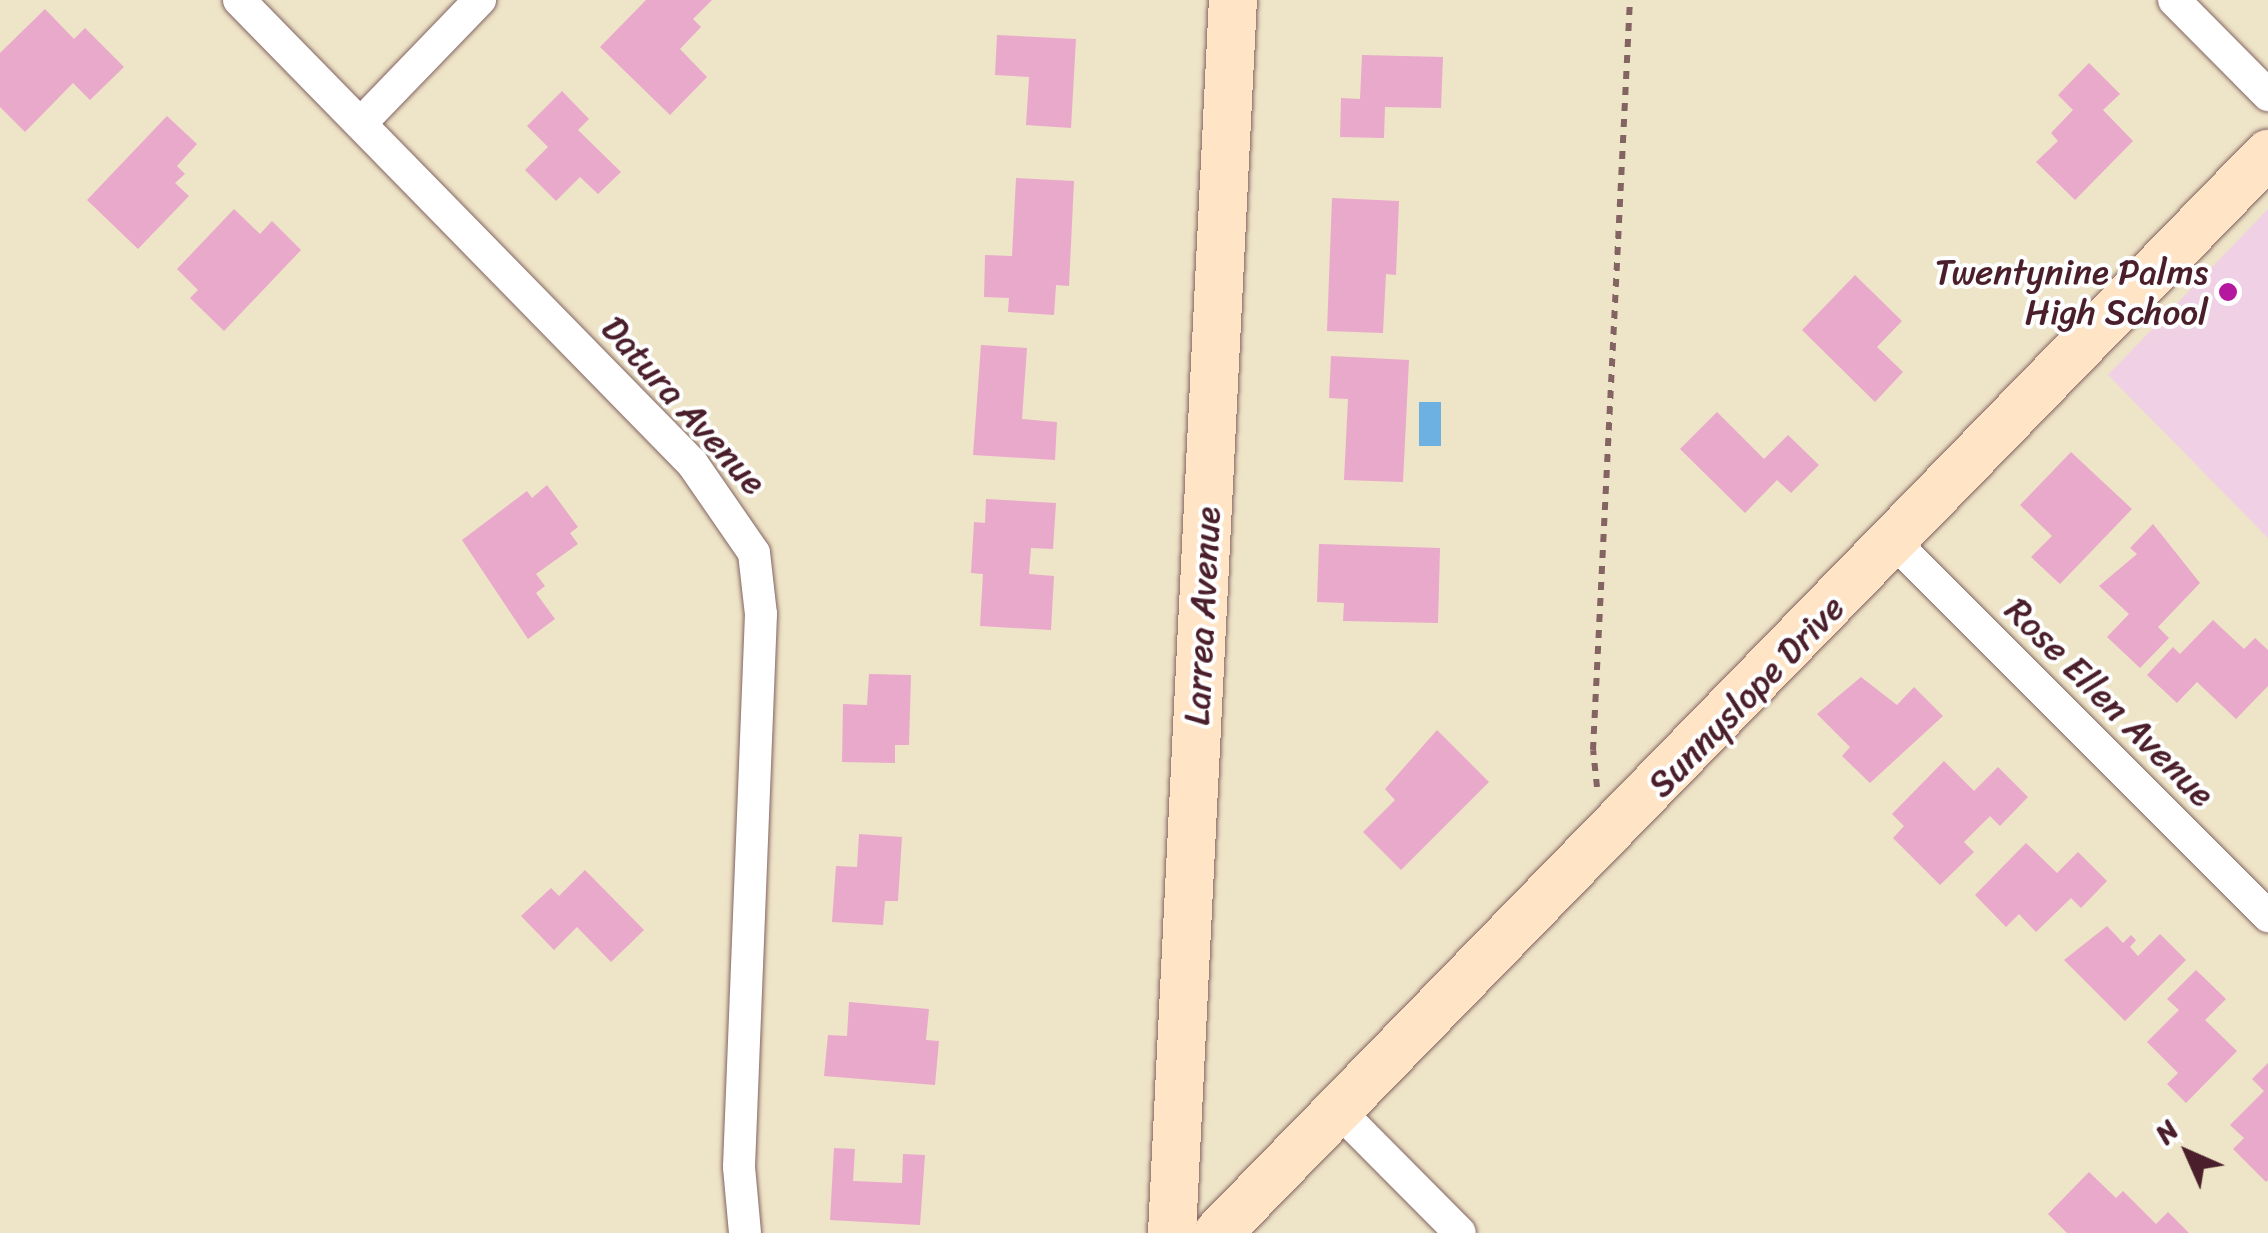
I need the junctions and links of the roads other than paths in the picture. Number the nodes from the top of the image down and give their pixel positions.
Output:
1 (239, 0) edge
2 (480, 0) edge
3 (1233, 0) edge
4 (2174, 0) edge
5 (2268, 95) edge
6 (362, 122) junction
7 (2268, 154) edge
8 (1896, 543) junction
9 (2268, 916) edge
10 (1340, 1112) junction
11 (745, 1233) edge
12 (1172, 1233) edge
13 (1218, 1233) edge
14 (1460, 1233) edge

1 - 6 street, Datura Avenue
2 - 6 street
3 - 12 street, Larrea Avenue
4 - 5 street
6 - 11 street, Datura Avenue
7 - 8 street, Sunnyslope Drive
8 - 9 street, Rose Ellen Avenue
8 - 10 street, Sunnyslope Drive
10 - 13 street, Sunnyslope Drive
10 - 14 street

